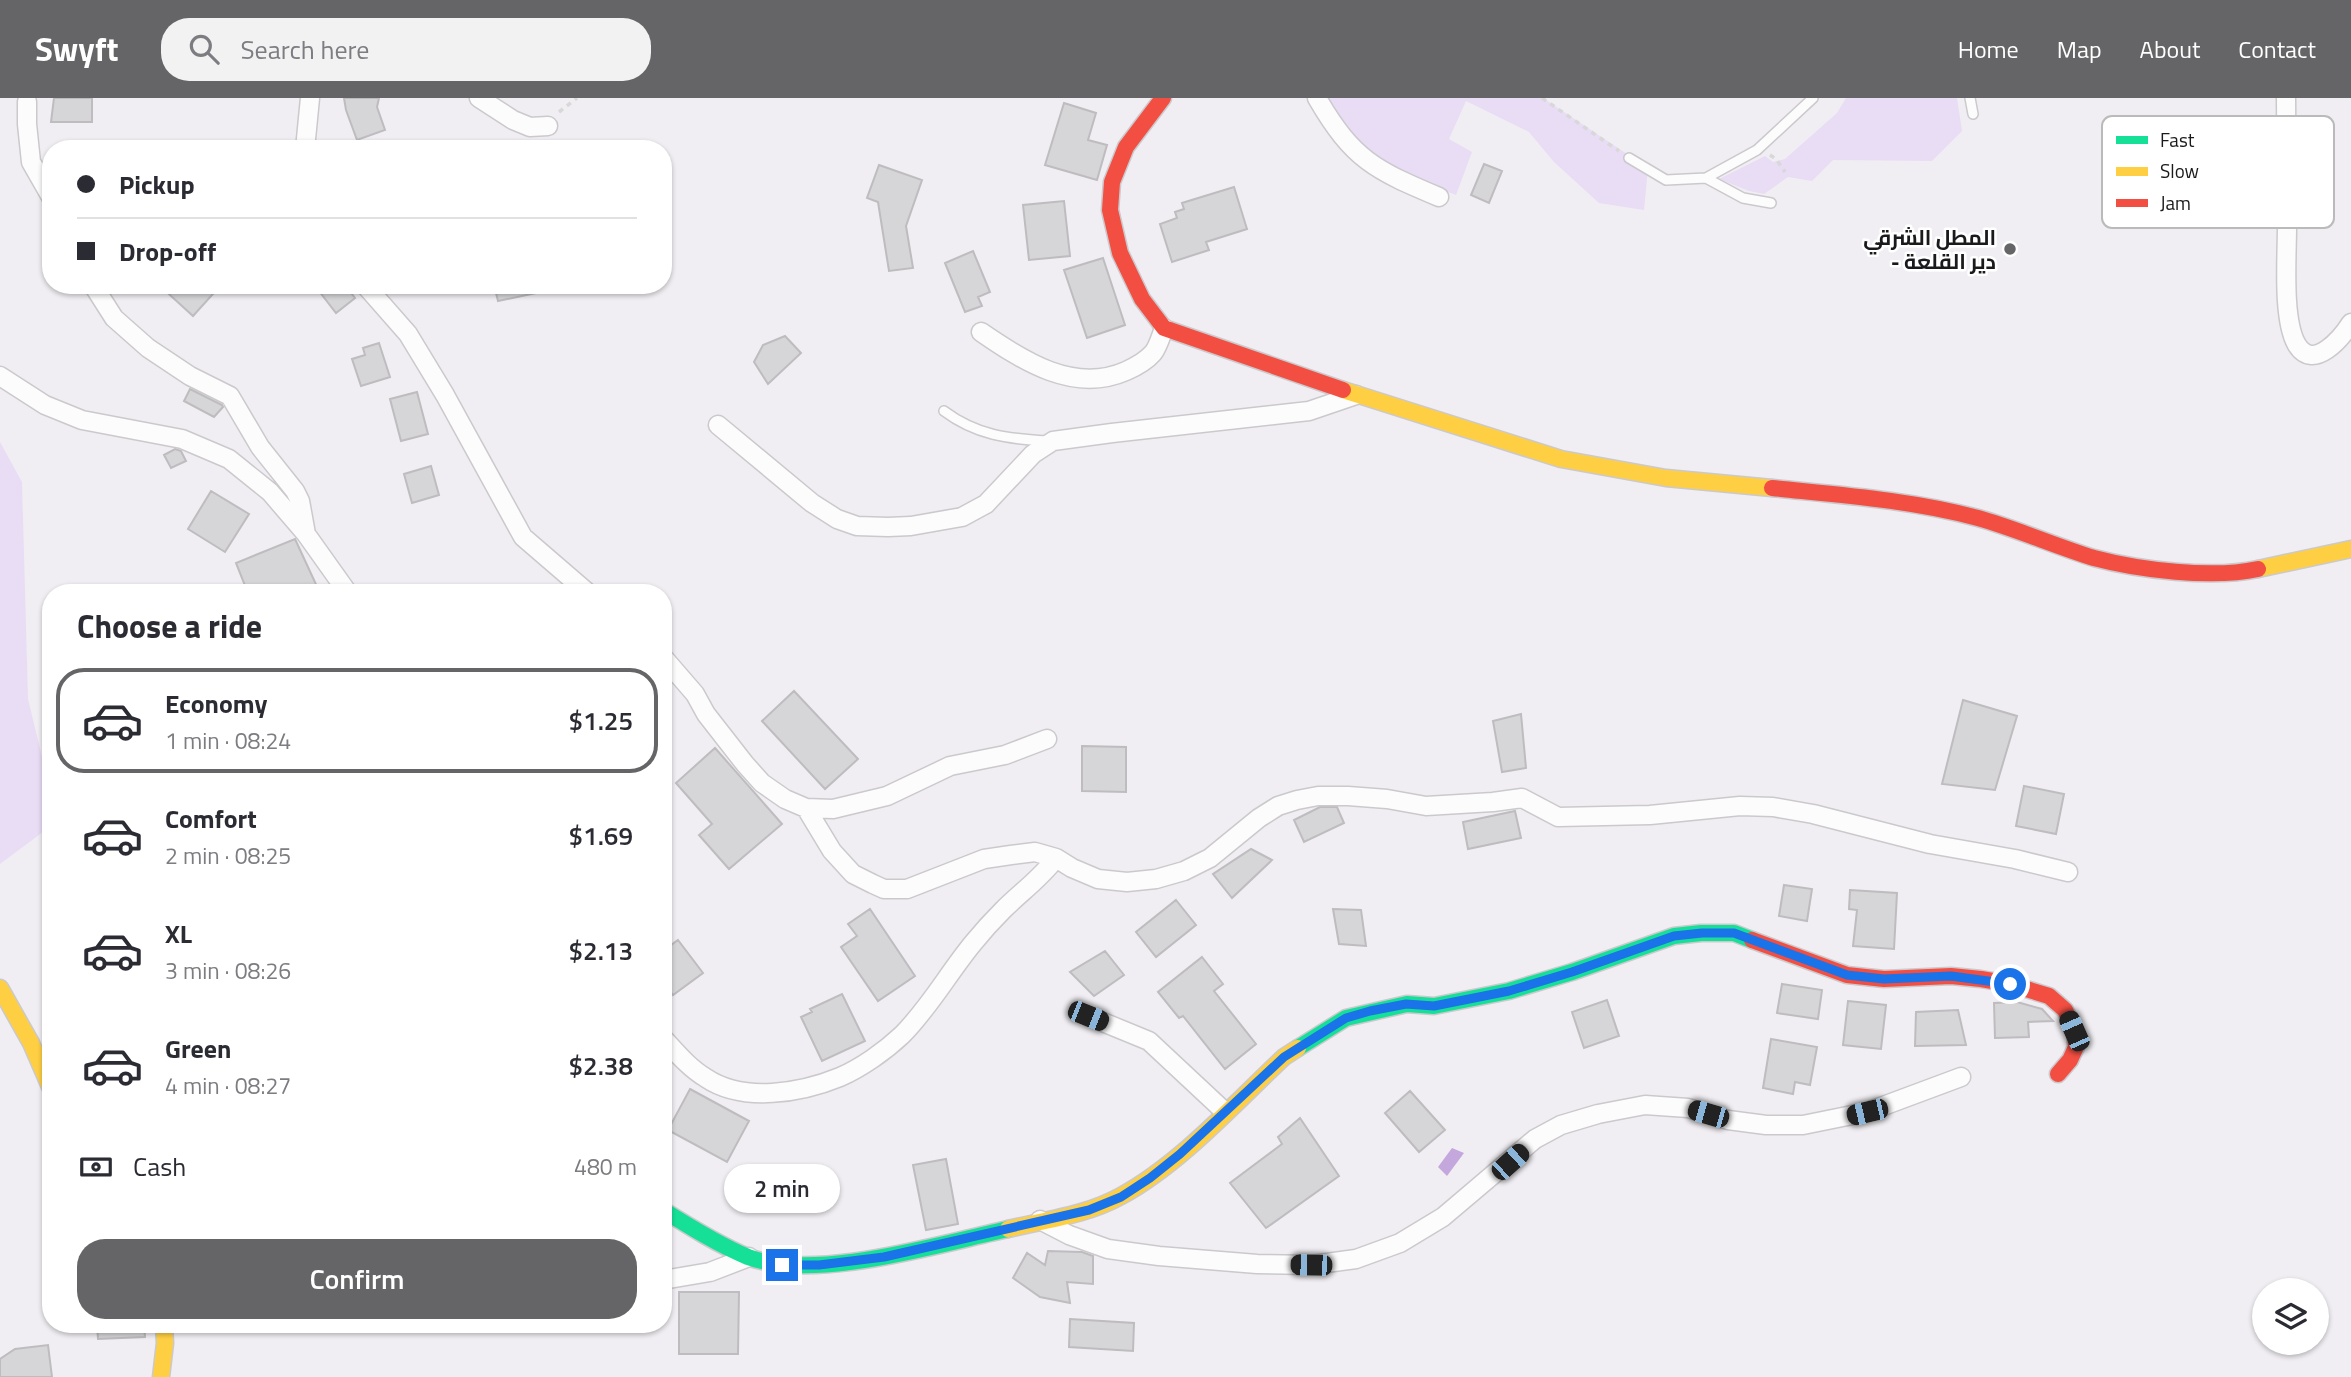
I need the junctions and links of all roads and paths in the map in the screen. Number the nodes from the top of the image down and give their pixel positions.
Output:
1 (310, 98) edge
2 (479, 98) edge
3 (1163, 98) edge
4 (1317, 98) edge
5 (1542, 98) edge
6 (1813, 98) edge
7 (1970, 98) edge
8 (2286, 98) edge
9 (27, 102) dead end
10 (1973, 114) dead end
11 (2286, 116) edge
12 (548, 126) dead end
13 (306, 140) edge
14 (1626, 156) joint
15 (1776, 159) dead end
16 (1785, 172) dead end
17 (1706, 178) junction
18 (42, 181) edge
19 (1439, 197) dead end
20 (1771, 203) dead end
21 (2287, 228) edge
22 (99, 294) edge
23 (373, 294) edge
24 (2351, 323) edge
25 (1164, 328) junction
26 (981, 332) dead end
27 (0, 376) edge
28 (1356, 395) junction
29 (944, 411) dead end
30 (718, 425) dead end
31 (1053, 441) junction
32 (306, 534) junction
33 (2351, 549) edge
34 (342, 584) edge
35 (578, 584) edge
36 (672, 667) edge
37 (1047, 739) dead end
38 (806, 808) junction
39 (1056, 858) junction
40 (2068, 872) dead end
41 (0, 988) edge
42 (1088, 1016) dead end
43 (672, 1047) edge
44 (42, 1069) edge
45 (2058, 1074) dead end
46 (1961, 1077) dead end
47 (1224, 1111) junction
48 (672, 1216) edge
49 (1040, 1220) junction
50 (749, 1257) junction
51 (672, 1278) edge
52 (164, 1333) edge
53 (161, 1377) edge

1 - 13 street
2 - 12 street
3 - 25 street
4 - 19 street
5 - 14 path
6 - 17 lane
7 - 10 lane
8 - 11 street
9 - 18 street
14 - 17 lane
15 - 16 path
17 - 20 lane
21 - 24 street
22 - 32 street
23 - 35 street
25 - 26 street
25 - 28 street
27 - 32 street
28 - 31 street
28 - 33 street
29 - 31 lane
30 - 31 street
32 - 34 street
36 - 38 street
37 - 38 street
38 - 39 street
39 - 40 street
39 - 43 street
41 - 44 street
42 - 47 street
45 - 47 street
46 - 49 street
47 - 49 street
48 - 50 street
49 - 50 street
50 - 51 street
52 - 53 street

